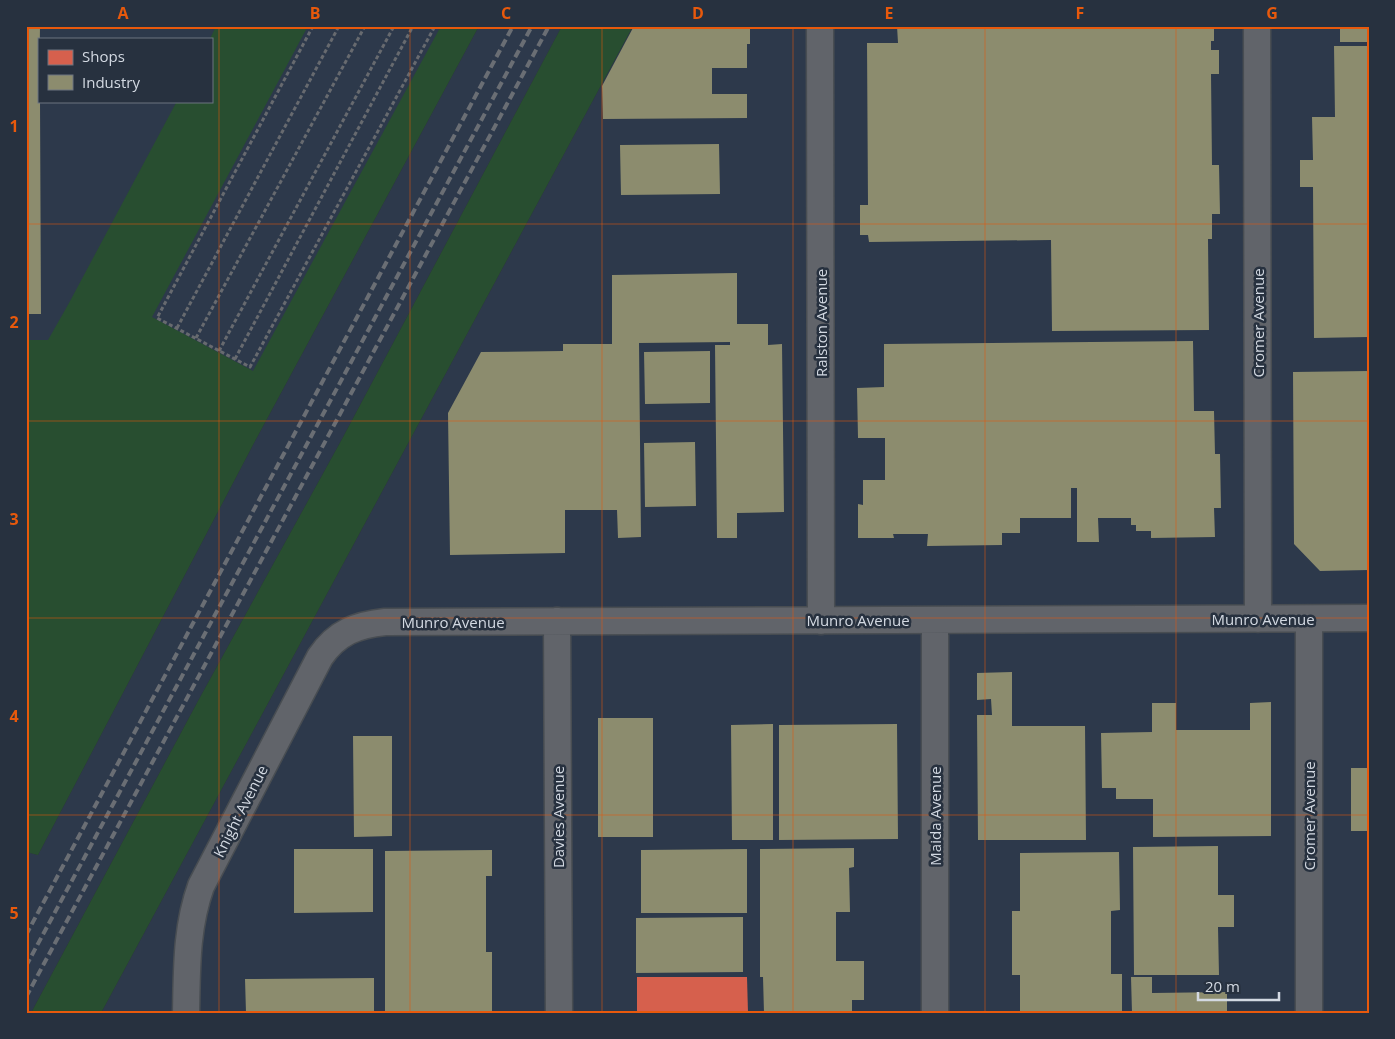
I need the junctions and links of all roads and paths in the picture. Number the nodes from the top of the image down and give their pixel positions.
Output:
1 (313, 26) edge
2 (339, 26) edge
3 (365, 26) edge
4 (394, 26) edge
5 (413, 26) edge
6 (435, 26) edge
7 (820, 26) edge
8 (1257, 26) edge
9 (177, 328) junction
10 (196, 338) junction
11 (219, 351) junction
12 (235, 359) junction
13 (1309, 618) junction
14 (1369, 618) edge
15 (1258, 619) junction
16 (934, 620) junction
17 (821, 621) junction
18 (557, 622) junction
19 (348, 631) joint
20 (186, 1013) edge
21 (559, 1013) edge
22 (935, 1013) edge
23 (1309, 1013) edge

1 - 9 path
2 - 9 path
3 - 10 path
4 - 11 path
5 - 12 path
6 - 12 path
7 - 17 street, Ralston Avenue
8 - 15 street, Cromer Avenue
9 - 10 path
10 - 11 path
11 - 12 path
13 - 14 street, Munro Avenue
13 - 15 street, Munro Avenue
13 - 23 street, Cromer Avenue
15 - 16 street, Munro Avenue
16 - 17 street, Munro Avenue
16 - 22 street, Maida Avenue
17 - 18 street, Munro Avenue
18 - 19 street, Munro Avenue
18 - 21 street, Davies Avenue
19 - 20 street, Knight Avenue

